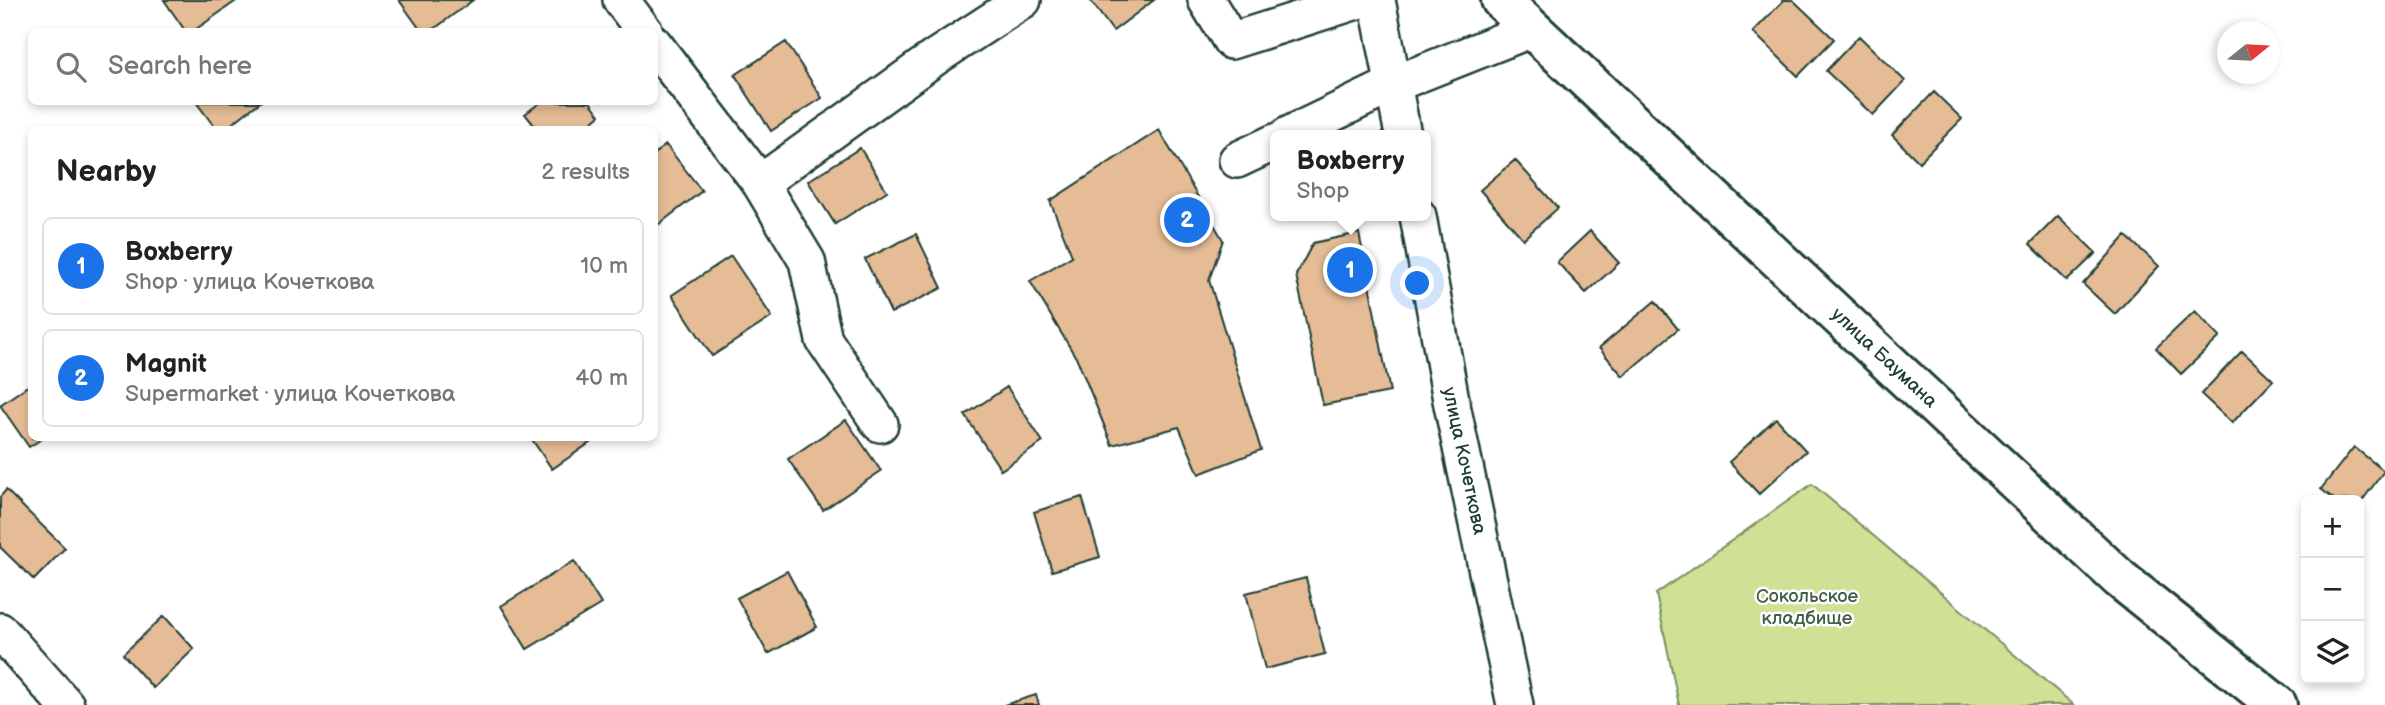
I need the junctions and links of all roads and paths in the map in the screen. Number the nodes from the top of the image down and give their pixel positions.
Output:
1 (621, 0) edge
2 (1023, 0) edge
3 (1206, 0) edge
4 (1360, 0) edge
5 (1377, 0) edge
6 (1501, 0) edge
7 (642, 28) edge
8 (1532, 29) junction
9 (658, 49) edge
10 (1394, 84) junction
11 (1298, 130) edge
12 (1402, 130) edge
13 (1270, 144) edge
14 (1237, 160) dead end
15 (760, 183) junction
16 (1419, 221) edge
17 (880, 424) dead end
18 (0, 631) edge
19 (66, 705) edge
20 (1515, 705) edge
21 (2277, 705) edge

1 - 7 street
2 - 15 street
3 - 4 street
5 - 10 street
6 - 8 main road, улица Баумана
8 - 10 street
8 - 21 main road, улица Баумана
9 - 15 street
10 - 11 street
10 - 12 street
13 - 14 street
15 - 17 street
16 - 20 street, улица Кочеткова
18 - 19 street

